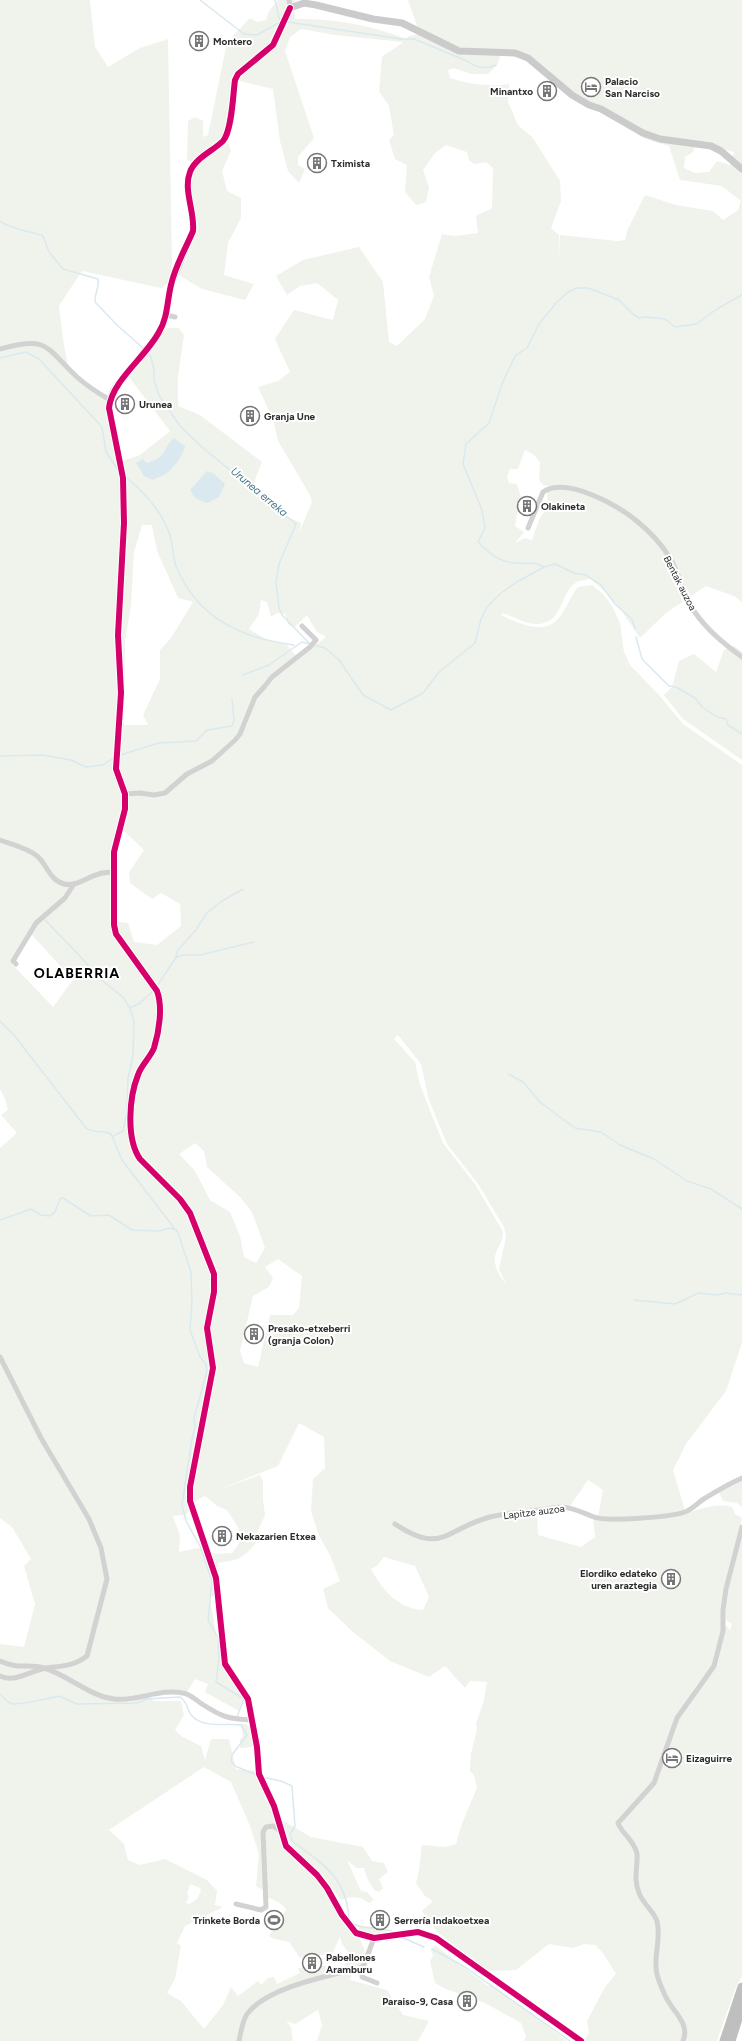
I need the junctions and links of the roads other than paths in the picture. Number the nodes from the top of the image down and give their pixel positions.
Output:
1 (289, 0) edge
2 (290, 8) junction
3 (742, 169) edge
4 (166, 315) junction
5 (175, 317) dead end
6 (0, 349) edge
7 (110, 400) junction
8 (528, 528) dead end
9 (302, 626) dead end
10 (742, 657) edge
11 (125, 794) junction
12 (0, 840) edge
13 (114, 872) junction
14 (74, 884) junction
15 (16, 964) dead end
16 (0, 1357) edge
17 (742, 1478) edge
18 (395, 1524) dead end
19 (742, 1527) edge
20 (0, 1661) edge
21 (45, 1668) junction
22 (0, 1676) edge
23 (252, 1720) junction
24 (280, 1831) junction
25 (236, 1904) dead end
26 (374, 1938) junction
27 (363, 1967) junction
28 (377, 1982) dead end
29 (742, 1987) edge
30 (742, 2006) edge
31 (239, 2041) edge
32 (581, 2041) edge
33 (683, 2041) edge
34 (724, 2041) edge
35 (731, 2041) edge

1 - 2 street
2 - 3 street
2 - 4 street
4 - 5 street
4 - 7 street
6 - 7 street
7 - 11 street
8 - 10 street, Bentak auzoa
9 - 11 street
11 - 13 street
12 - 14 street
13 - 14 street
13 - 23 street
14 - 15 street
16 - 21 street
17 - 18 street, Lapitze auzoa
19 - 33 street
20 - 21 street
21 - 22 street
21 - 23 street
23 - 24 street
24 - 25 street
24 - 26 street
26 - 27 street
26 - 32 street
27 - 28 street
27 - 31 street
29 - 34 highway
30 - 35 highway

